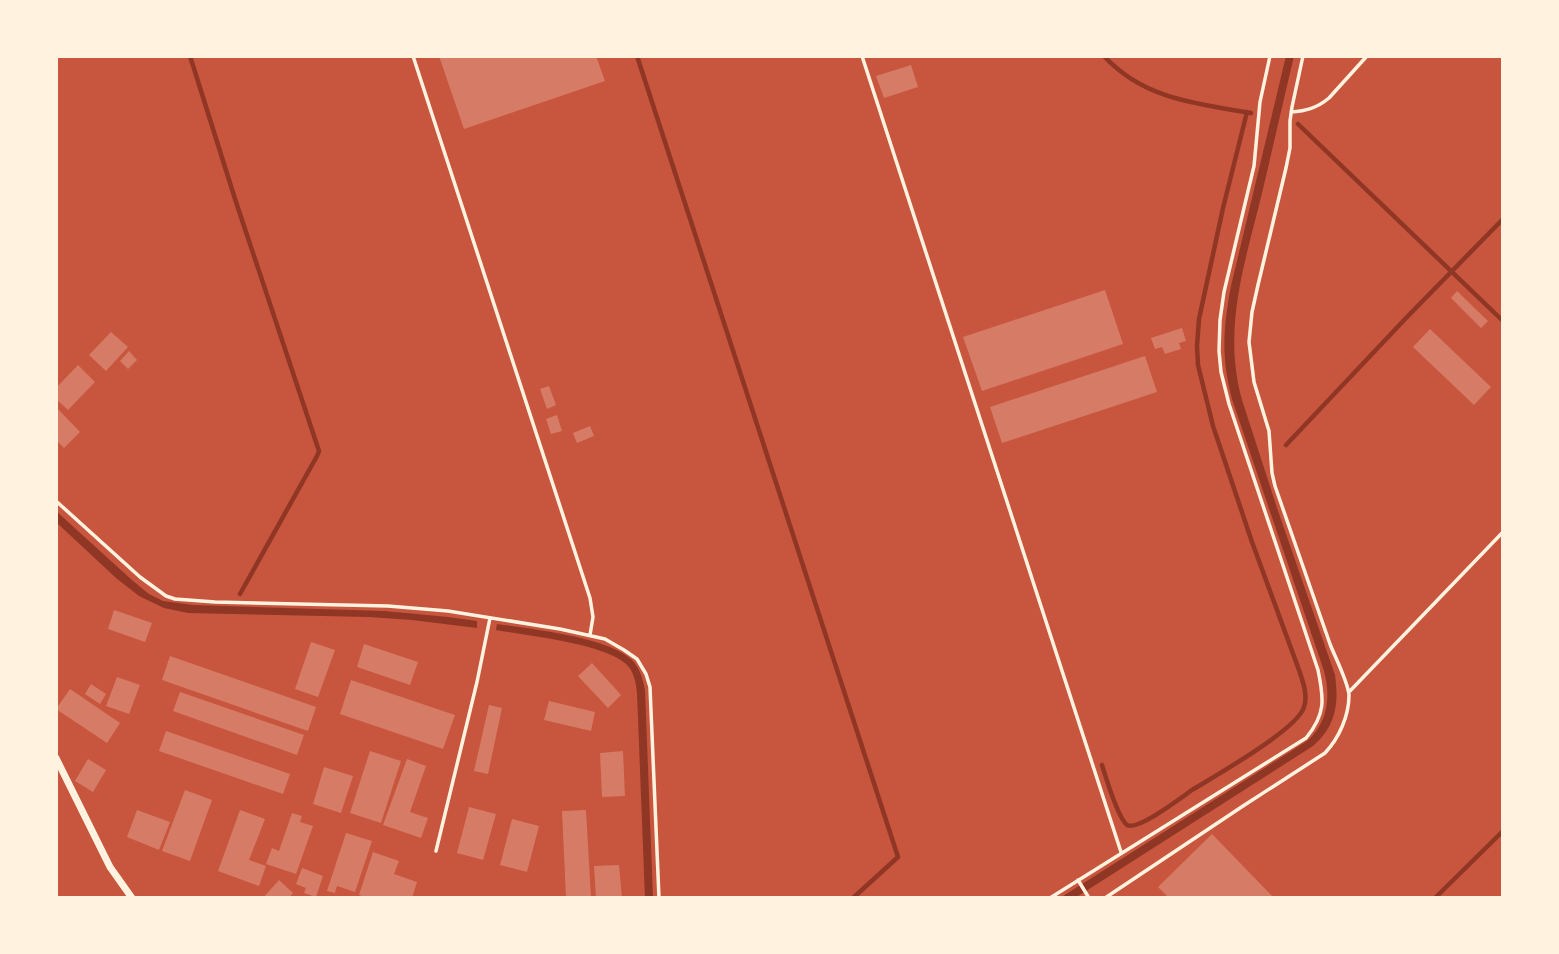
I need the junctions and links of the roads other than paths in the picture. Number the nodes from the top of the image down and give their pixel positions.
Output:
1 (413, 56) edge
2 (862, 56) edge
3 (1270, 56) edge
4 (1303, 56) edge
5 (1367, 56) edge
6 (1291, 112) junction
7 (56, 500) edge
8 (1503, 532) edge
9 (490, 618) junction
10 (590, 635) junction
11 (1349, 692) junction
12 (56, 758) edge
13 (436, 851) dead end
14 (1121, 852) junction
15 (1077, 880) junction
16 (132, 898) edge
17 (659, 898) edge
18 (1051, 898) edge
19 (1089, 898) edge
20 (1105, 898) edge

1 - 10 lane
2 - 14 lane
3 - 14 lane
4 - 6 lane
5 - 6 lane
6 - 11 lane
7 - 9 lane
8 - 11 lane
9 - 10 lane
9 - 13 lane
10 - 17 lane
11 - 20 lane
12 - 16 street
14 - 15 lane
15 - 18 lane
15 - 19 lane

